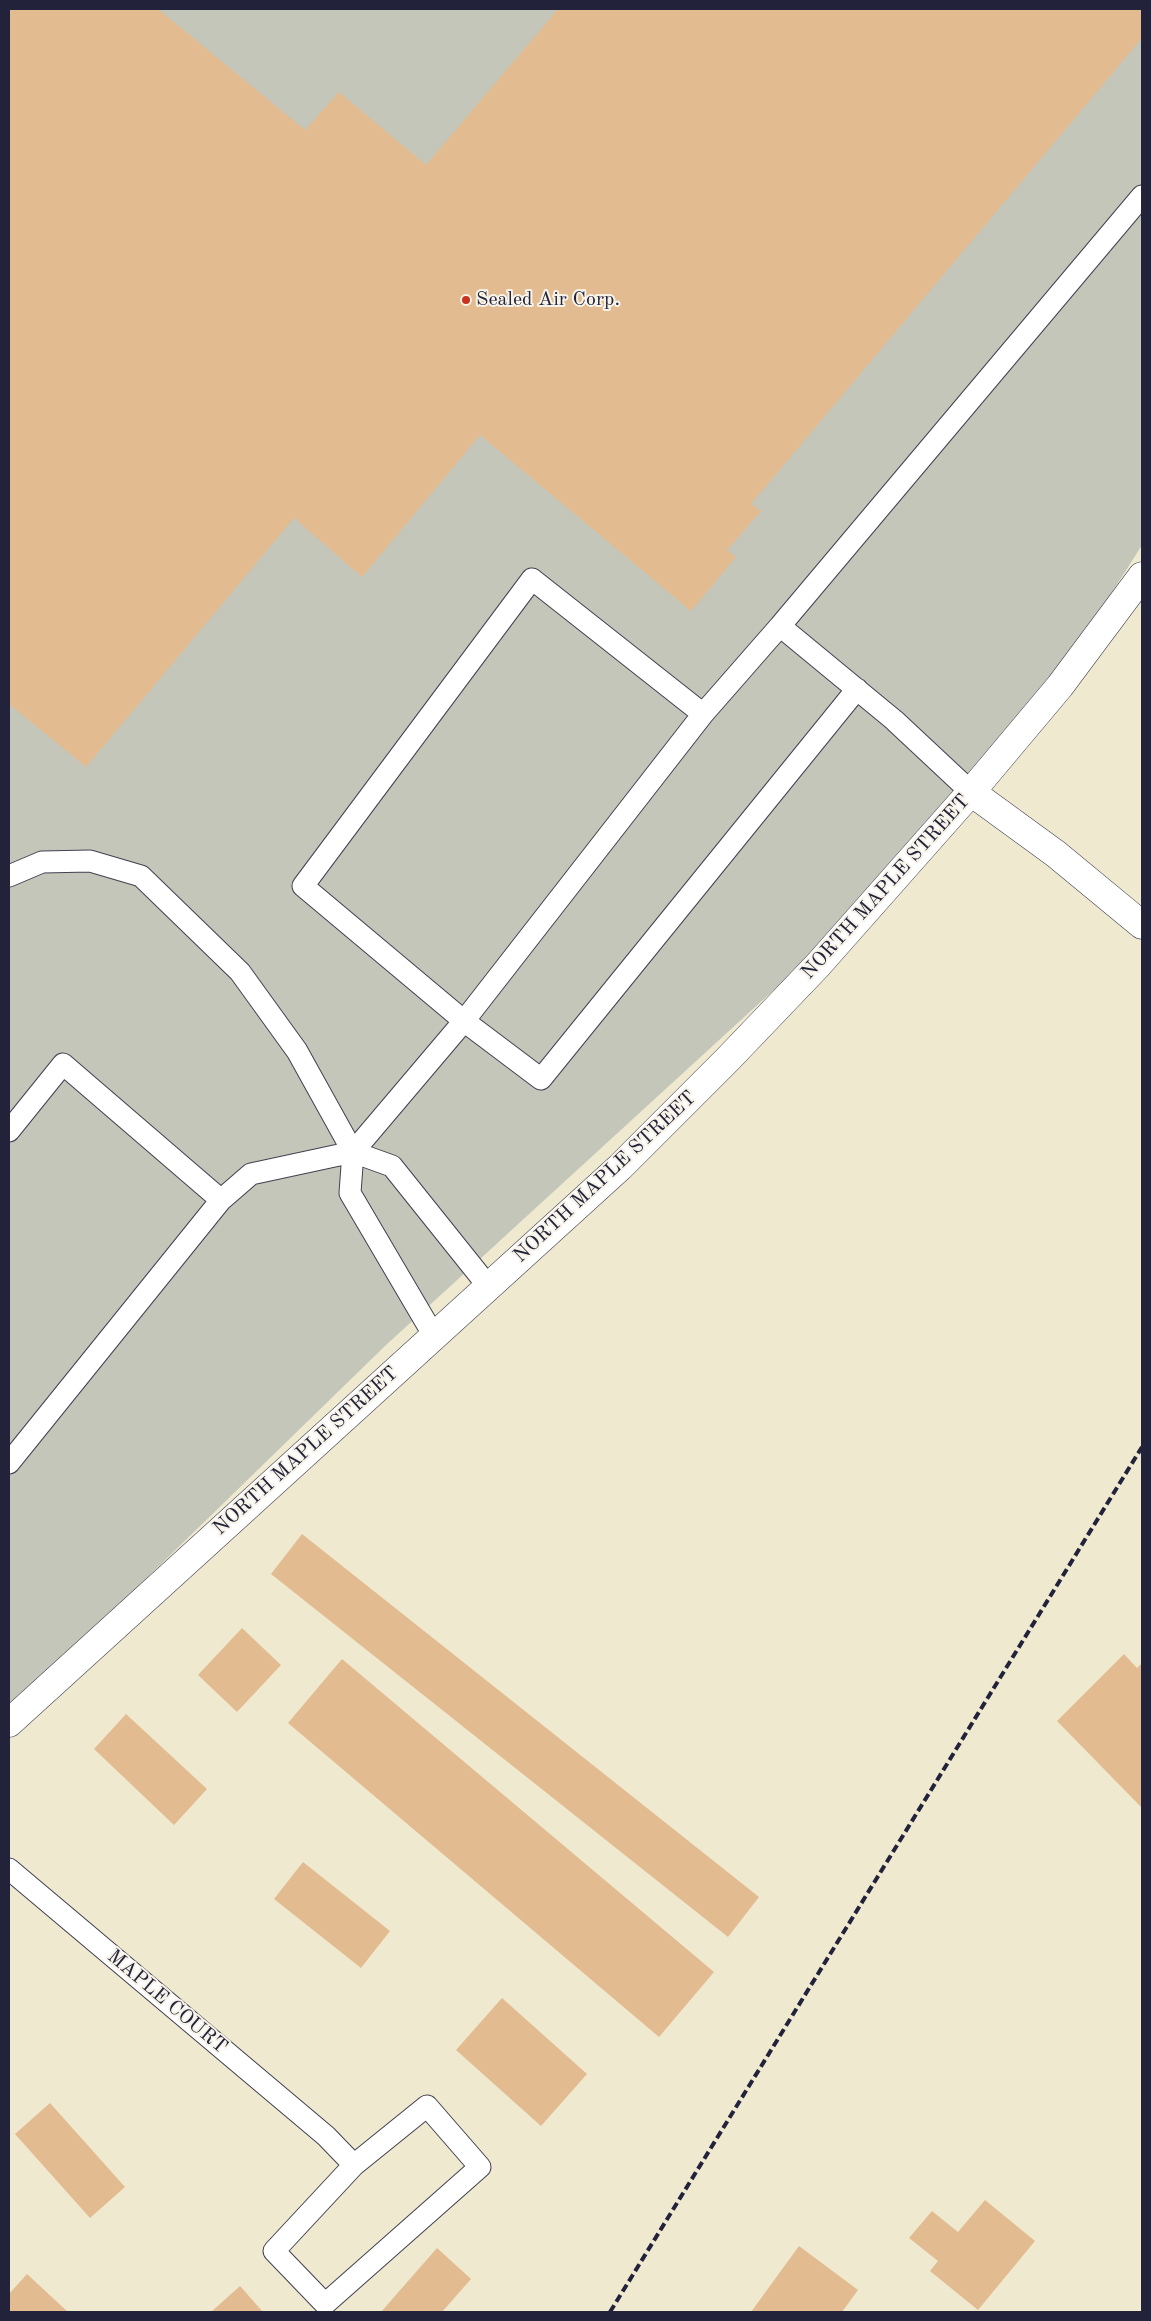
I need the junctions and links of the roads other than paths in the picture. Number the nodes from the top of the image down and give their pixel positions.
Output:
1 (1142, 196) edge
2 (1142, 576) edge
3 (780, 626) junction
4 (857, 689) junction
5 (704, 714) junction
6 (971, 792) junction
7 (9, 876) edge
8 (1142, 925) edge
9 (464, 1021) junction
10 (9, 1131) edge
11 (353, 1152) junction
12 (222, 1200) junction
13 (488, 1286) junction
14 (434, 1336) junction
15 (9, 1463) edge
16 (9, 1723) edge
17 (9, 1869) edge
18 (354, 2166) junction

1 - 3 lane
2 - 6 street, NORTH MAPLE STREET
3 - 4 lane
3 - 5 lane
4 - 6 lane
4 - 9 lane
5 - 9 lane
5 - 9 lane
6 - 8 street
6 - 13 street, NORTH MAPLE STREET
7 - 11 lane
9 - 11 lane
10 - 12 lane
11 - 12 lane
11 - 13 lane
11 - 14 lane
12 - 15 lane
13 - 14 street, NORTH MAPLE STREET
14 - 16 street, NORTH MAPLE STREET
17 - 18 lane, MAPLE COURT
18 - 18 lane

